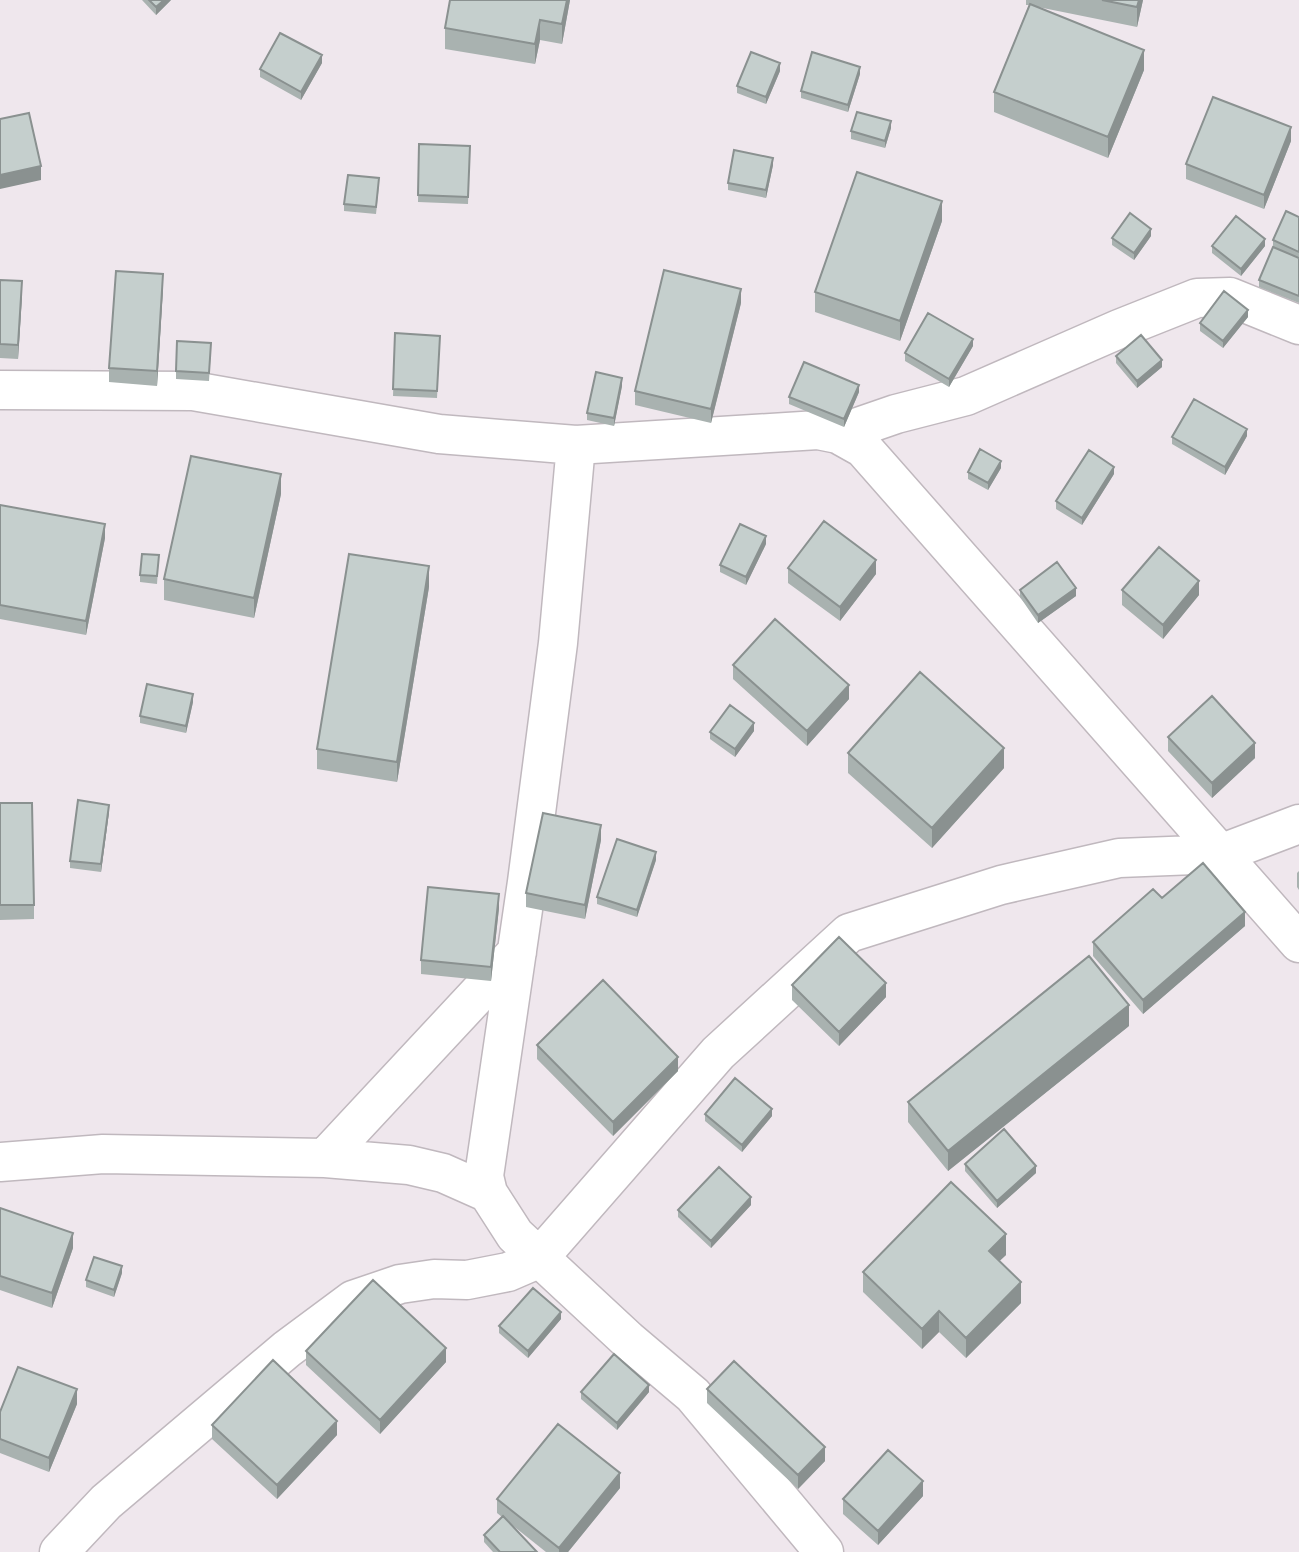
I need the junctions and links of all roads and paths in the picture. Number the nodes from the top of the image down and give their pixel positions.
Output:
1 (1299, 324) edge
2 (0, 390) edge
3 (838, 434) junction
4 (576, 445) junction
5 (1299, 824) edge
6 (1220, 854) junction
7 (1299, 943) edge
8 (517, 952) junction
9 (326, 1158) junction
10 (0, 1162) edge
11 (488, 1193) junction
12 (538, 1259) junction
13 (59, 1552) edge
14 (824, 1552) edge

1 - 3 street
2 - 4 street
3 - 4 street
3 - 6 street
4 - 8 street
5 - 6 street
6 - 7 street
6 - 12 street
8 - 9 street
8 - 11 street
9 - 10 street
9 - 11 street
11 - 12 street
12 - 13 street
12 - 14 street

